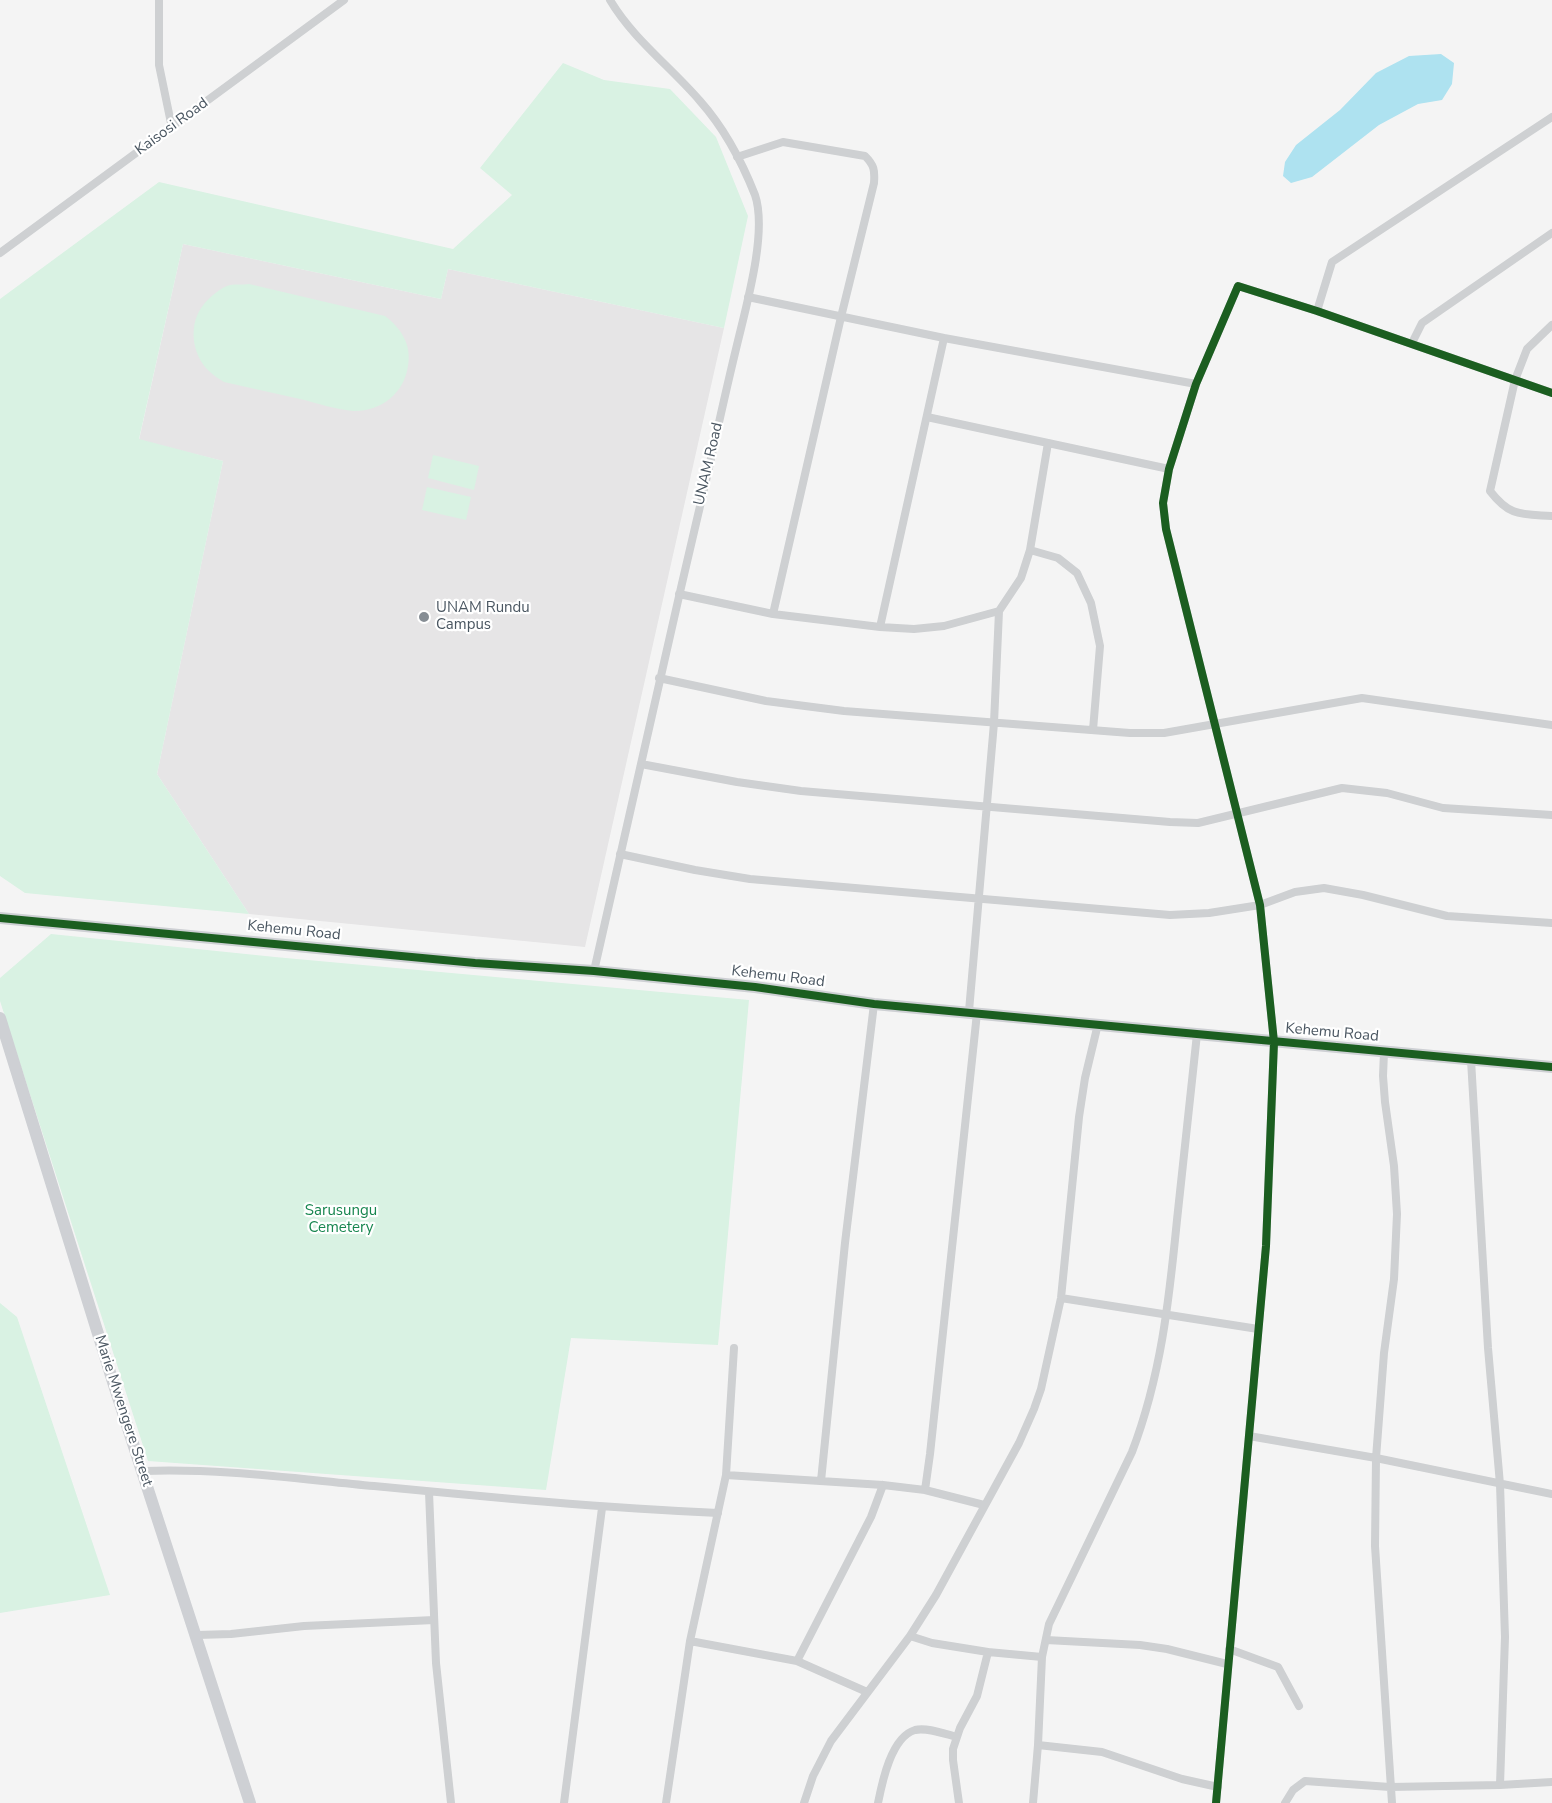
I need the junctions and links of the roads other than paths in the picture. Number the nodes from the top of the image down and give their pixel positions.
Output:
1 (159, 0) edge
2 (344, 0) edge
3 (610, 0) edge
4 (1552, 117) edge
5 (172, 128) junction
6 (737, 157) junction
7 (1552, 233) edge
8 (0, 253) edge
9 (748, 297) junction
10 (1317, 310) junction
11 (841, 317) junction
12 (1552, 325) edge
13 (944, 338) junction
14 (1412, 344) junction
15 (1515, 380) junction
16 (1196, 384) junction
17 (1552, 393) edge
18 (927, 417) junction
19 (1048, 443) junction
20 (1169, 469) junction
21 (1552, 516) edge
22 (1030, 550) junction
23 (679, 594) junction
24 (999, 611) junction
25 (773, 614) junction
26 (880, 627) junction
27 (659, 678) junction
28 (994, 723) junction
29 (1213, 724) junction
30 (1552, 725) edge
31 (1093, 730) junction
32 (641, 764) junction
33 (986, 807) junction
34 (1237, 812) junction
35 (1552, 815) edge
36 (620, 854) junction
37 (979, 898) junction
38 (1260, 904) junction
39 (0, 918) edge
40 (1552, 923) edge
41 (594, 971) junction
42 (873, 1004) junction
43 (973, 1012) junction
44 (0, 1018) edge
45 (1098, 1024) junction
46 (1197, 1034) junction
47 (1274, 1041) junction
48 (1384, 1052) junction
49 (1471, 1060) junction
50 (1552, 1067) edge
51 (1061, 1298) junction
52 (1168, 1315) junction
53 (1258, 1329) junction
54 (734, 1348) dead end
55 (1249, 1436) junction
56 (1376, 1458) junction
57 (142, 1471) junction
58 (726, 1475) junction
59 (821, 1481) junction
60 (1500, 1484) junction
61 (883, 1485) junction
62 (925, 1490) junction
63 (429, 1492) junction
64 (1552, 1494) edge
65 (984, 1505) junction
66 (602, 1508) junction
67 (718, 1513) junction
68 (434, 1620) junction
69 (197, 1635) junction
70 (910, 1636) junction
71 (1046, 1640) junction
72 (690, 1641) junction
73 (1229, 1649) junction
74 (988, 1652) junction
75 (1042, 1657) junction
76 (797, 1661) junction
77 (1227, 1664) junction
78 (867, 1692) junction
79 (1299, 1706) dead end
80 (957, 1737) junction
81 (1038, 1745) junction
82 (1552, 1782) edge
83 (1500, 1785) junction
84 (1218, 1787) junction
85 (1390, 1787) junction
86 (250, 1803) edge
87 (451, 1803) edge
88 (564, 1803) edge
89 (666, 1803) edge
90 (804, 1803) edge
91 (878, 1803) edge
92 (959, 1803) edge
93 (1034, 1803) edge
94 (1216, 1803) edge
95 (1286, 1803) edge
96 (1392, 1803) edge

1 - 5 street
2 - 5 street, Kaisosi Road
3 - 6 street, UNAM Road
4 - 10 street
5 - 8 street, Kaisosi Road
6 - 9 street, UNAM Road
6 - 11 street
7 - 14 street
9 - 11 street
9 - 23 street, UNAM Road
10 - 14 street
10 - 16 street
11 - 13 street
11 - 25 street
12 - 15 street
13 - 16 street
13 - 18 street
14 - 15 street
15 - 17 street
15 - 21 street
16 - 20 street
18 - 19 street
18 - 26 street
19 - 20 street
19 - 22 street
20 - 29 street
22 - 24 street
22 - 31 street
23 - 25 street
23 - 27 street, UNAM Road
24 - 26 street
24 - 28 street
25 - 26 street
27 - 28 street
27 - 32 street, UNAM Road
28 - 31 street
28 - 33 street
29 - 30 street
29 - 31 street
29 - 34 street
32 - 33 street
32 - 36 street, UNAM Road
33 - 34 street
33 - 37 street
34 - 35 street
34 - 38 street
36 - 37 street
36 - 41 street, UNAM Road
37 - 38 street
37 - 43 street
38 - 40 street
38 - 47 street
39 - 41 street, Kehemu Road
41 - 42 street, Kehemu Road
42 - 43 street, Kehemu Road
42 - 59 street
43 - 45 street, Kehemu Road
43 - 62 street
44 - 57 street, Marie Mwengere Street
45 - 46 street, Kehemu Road
45 - 51 street
46 - 47 street, Kehemu Road
46 - 52 street
47 - 48 street, Kehemu Road
47 - 53 street
48 - 49 street, Kehemu Road
48 - 56 street
49 - 50 street, Kehemu Road
49 - 60 street
51 - 52 street
51 - 65 street
52 - 53 street
52 - 71 street
53 - 55 street
54 - 58 street
55 - 56 street
55 - 73 street
56 - 60 street
56 - 85 street
57 - 63 street
57 - 69 street, Marie Mwengere Street
58 - 59 street
58 - 67 street
59 - 61 street
60 - 64 street
60 - 83 street
61 - 62 street
61 - 76 street
62 - 65 street
63 - 66 street
63 - 68 street
65 - 70 street
66 - 67 street
66 - 88 street
67 - 72 street
68 - 69 street
68 - 87 street
69 - 86 street, Marie Mwengere Street
70 - 74 street
70 - 78 street
71 - 75 street
71 - 77 street
72 - 76 street
72 - 89 street
73 - 77 street
73 - 79 street
74 - 75 street
74 - 80 street
75 - 81 street
76 - 78 street
77 - 84 street
78 - 90 street
80 - 91 street
80 - 92 street
81 - 84 street
81 - 93 street
82 - 83 street
83 - 85 street
84 - 94 street
85 - 95 street
85 - 96 street

